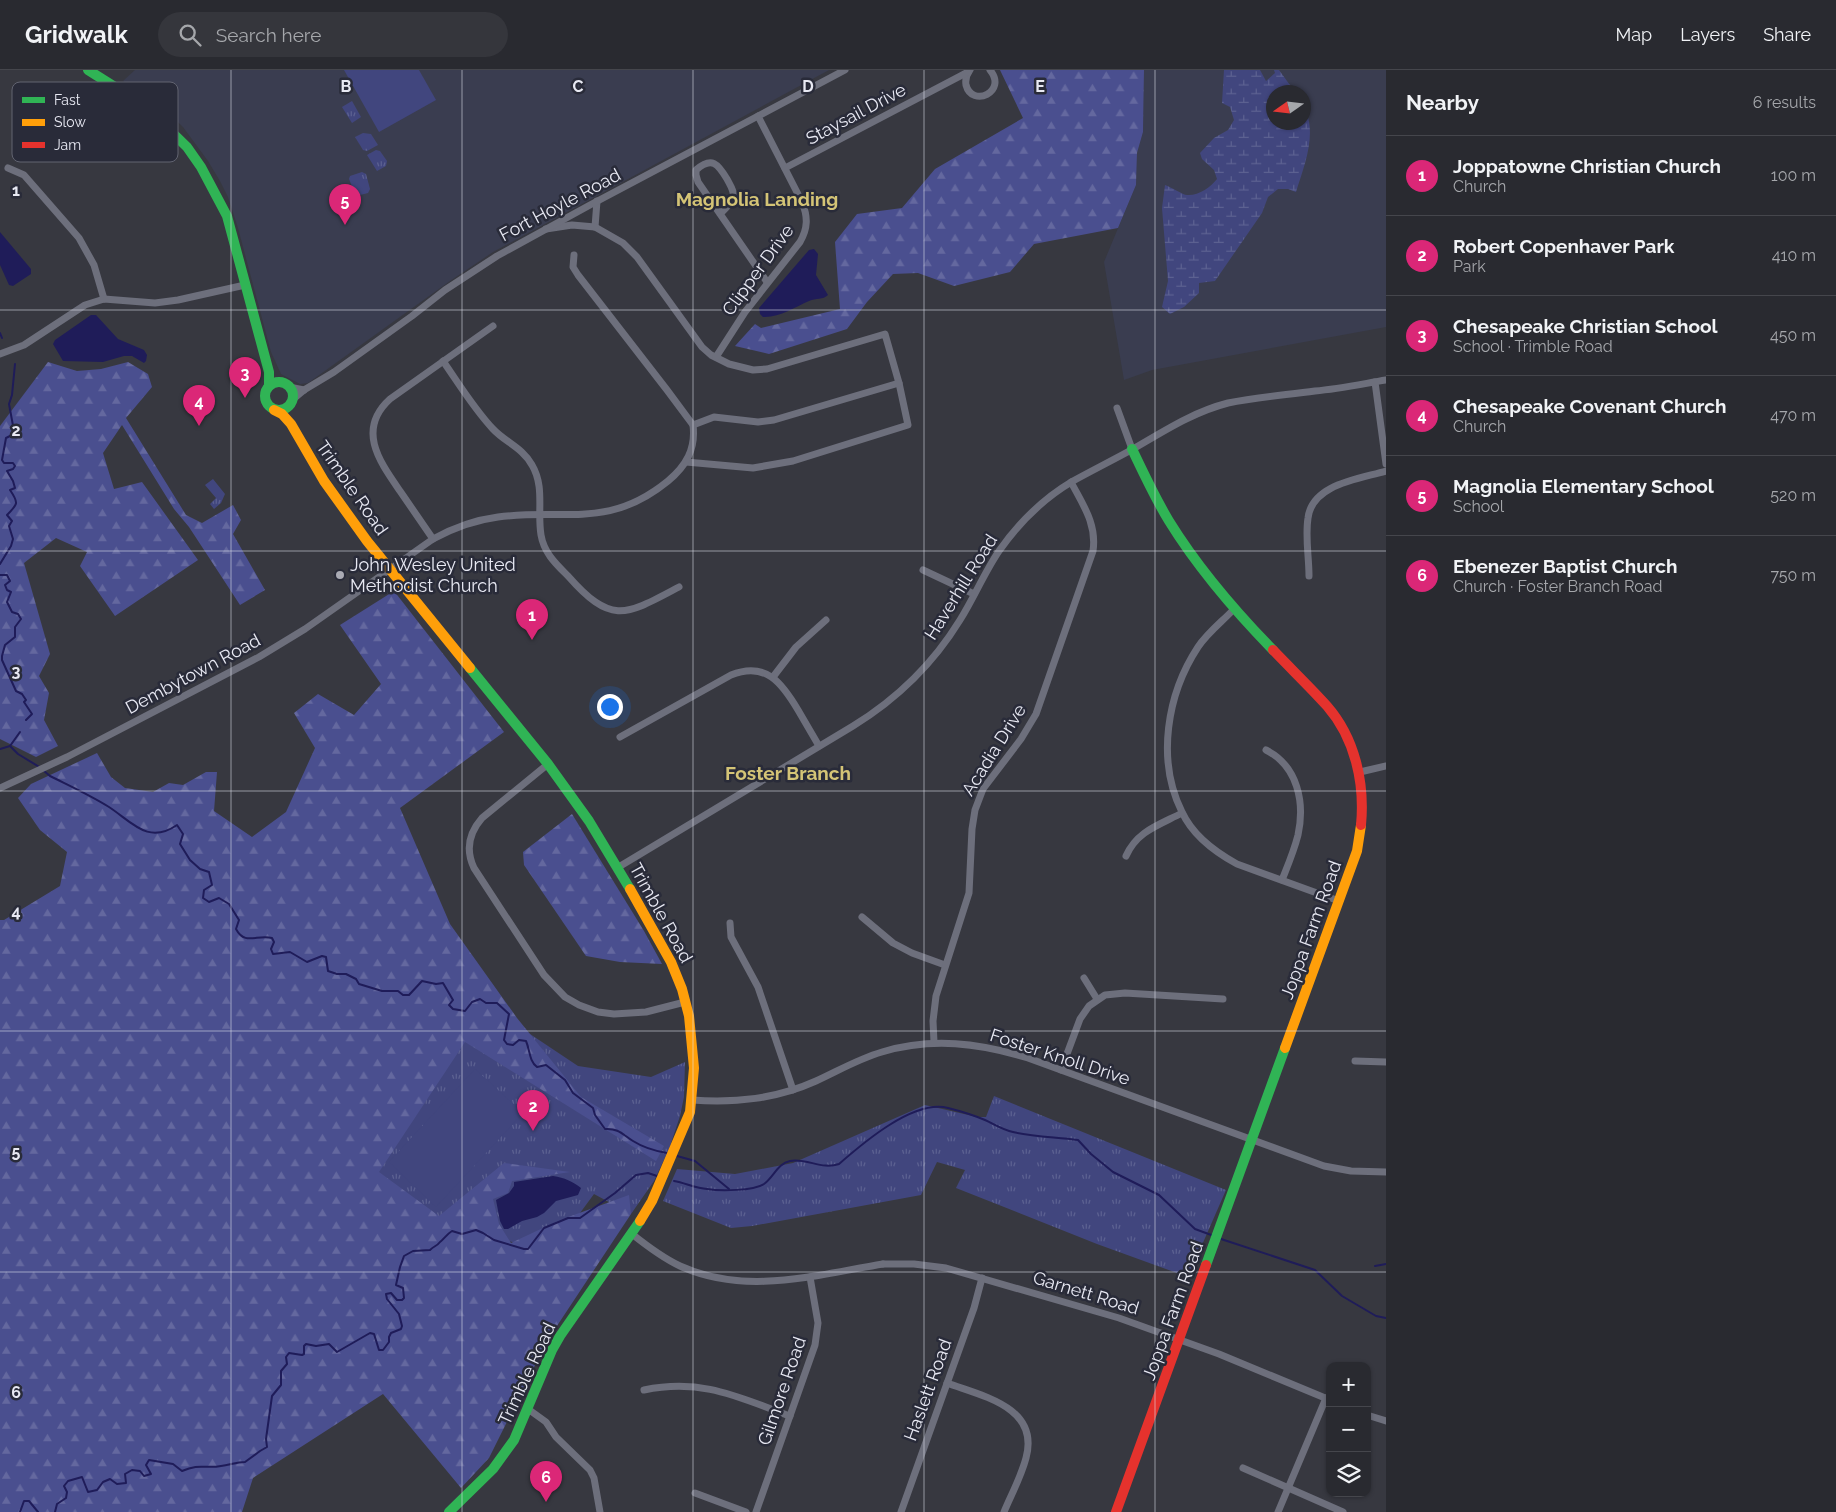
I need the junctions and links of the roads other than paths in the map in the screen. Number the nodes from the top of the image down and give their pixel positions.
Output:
1 (88, 70) edge
2 (846, 70) edge
3 (990, 70) edge
4 (969, 71) edge
5 (107, 82) edge
6 (758, 116) junction
7 (178, 137) edge
8 (8, 168) dead end
9 (785, 168) junction
10 (597, 201) junction
11 (720, 214) junction
12 (595, 227) junction
13 (546, 229) junction
14 (574, 255) dead end
15 (767, 282) junction
16 (245, 284) junction
17 (104, 300) junction
18 (493, 326) dead end
19 (0, 354) edge
20 (716, 357) junction
21 (443, 361) junction
22 (269, 372) junction
23 (1386, 380) edge
24 (1375, 382) junction
25 (899, 383) junction
26 (285, 385) junction
27 (269, 386) junction
28 (304, 390) junction
29 (291, 402) junction
30 (1118, 408) dead end
31 (274, 410) junction
32 (291, 424) junction
33 (692, 426) junction
34 (1132, 449) junction
35 (686, 462) junction
36 (1386, 464) edge
37 (1386, 471) edge
38 (1071, 482) junction
39 (540, 515) junction
40 (433, 539) junction
41 (391, 570) junction
42 (923, 570) dead end
43 (1309, 576) dead end
44 (679, 587) dead end
45 (974, 594) junction
46 (1235, 608) junction
47 (826, 620) dead end
48 (773, 677) junction
49 (620, 737) dead end
50 (819, 746) junction
51 (1266, 750) dead end
52 (548, 764) junction
53 (1386, 766) edge
54 (1360, 772) junction
55 (0, 788) edge
56 (1182, 812) junction
57 (1126, 856) dead end
58 (617, 868) junction
59 (1282, 880) junction
60 (1339, 901) junction
61 (862, 917) dead end
62 (730, 923) dead end
63 (945, 965) junction
64 (1084, 978) dead end
65 (1097, 999) junction
66 (1224, 999) dead end
67 (685, 1002) junction
68 (934, 1042) junction
69 (1355, 1062) dead end
70 (1386, 1062) edge
71 (1061, 1070) junction
72 (793, 1090) junction
73 (692, 1100) junction
74 (1252, 1141) junction
75 (1386, 1172) edge
76 (632, 1234) junction
77 (810, 1277) junction
78 (982, 1278) junction
79 (1179, 1339) junction
80 (947, 1383) junction
81 (644, 1390) dead end
82 (1326, 1398) edge
83 (1326, 1403) edge
84 (528, 1409) junction
85 (790, 1416) junction
86 (1371, 1416) edge
87 (1386, 1421) edge
88 (1243, 1468) dead end
89 (1288, 1488) junction
90 (695, 1493) dead end
91 (448, 1512) edge
92 (600, 1512) edge
93 (746, 1512) edge
94 (756, 1512) edge
95 (901, 1512) edge
96 (1004, 1512) edge
97 (1116, 1512) edge
98 (1278, 1512) edge
99 (1343, 1512) edge

1 - 5 street
2 - 6 street, Fort Hoyle Road
3 - 4 street, Staysail Drive
4 - 9 street, Staysail Drive
6 - 9 street, Clipper Drive
6 - 10 street, Fort Hoyle Road
7 - 16 street
8 - 17 street
9 - 15 street, Clipper Drive
10 - 12 street
10 - 13 street, Fort Hoyle Road
11 - 11 street
11 - 15 street
12 - 13 street
12 - 20 street
13 - 28 street, Fort Hoyle Road
14 - 33 street
15 - 20 street, Clipper Drive
16 - 17 street
16 - 22 street
17 - 19 street
18 - 21 street
20 - 25 street
21 - 39 street
21 - 40 street
22 - 26 street
22 - 27 street
23 - 24 street, Haverhill Road
24 - 34 street, Haverhill Road
24 - 36 street
25 - 33 street
25 - 35 street
26 - 27 street
26 - 28 street
26 - 29 street
27 - 31 street
28 - 29 street, Fort Hoyle Road
29 - 31 street
29 - 32 street, Trimble Road
30 - 34 street, Joppa Farm Road
31 - 32 street, Trimble Road
32 - 41 street, Trimble Road
33 - 35 street
34 - 38 street, Haverhill Road
34 - 46 street, Joppa Farm Road
35 - 39 street, Dembytown Road
37 - 43 street
38 - 45 street, Haverhill Road
38 - 63 street, Acadia Drive
39 - 40 street, Dembytown Road
39 - 44 street
40 - 41 street, Dembytown Road
41 - 52 street, Trimble Road
41 - 55 street, Dembytown Road
42 - 45 street
45 - 50 street, Haverhill Road
46 - 54 street, Joppa Farm Road
46 - 56 street
47 - 48 street
48 - 49 street
48 - 50 street
50 - 58 street, Haverhill Road
51 - 59 street
52 - 58 street, Trimble Road
52 - 67 street
53 - 54 street
54 - 60 street, Joppa Farm Road
56 - 57 street
56 - 59 street
58 - 67 street, Trimble Road
59 - 60 street
60 - 74 street, Joppa Farm Road
61 - 63 street
62 - 72 street
63 - 68 street, Acadia Drive
64 - 65 street
65 - 66 street
65 - 71 street
67 - 73 street, Trimble Road
68 - 71 street, Foster Knoll Drive
68 - 72 street, Foster Knoll Drive
69 - 70 street
71 - 74 street, Foster Knoll Drive
72 - 73 street, Foster Knoll Drive
73 - 76 street, Trimble Road
74 - 75 street, Foster Knoll Drive
74 - 79 street, Joppa Farm Road
76 - 77 street, Garnett Road
76 - 84 street, Trimble Road
77 - 78 street, Garnett Road
77 - 85 street, Gilmore Road
78 - 79 street, Garnett Road
78 - 80 street, Haslett Road
79 - 82 street, Garnett Road
79 - 97 street, Joppa Farm Road
80 - 95 street, Haslett Road
80 - 96 street
81 - 85 street
83 - 89 street
84 - 91 street, Trimble Road
84 - 92 street
85 - 94 street, Gilmore Road
86 - 87 street
88 - 89 street
89 - 98 street
89 - 99 street
90 - 93 street

